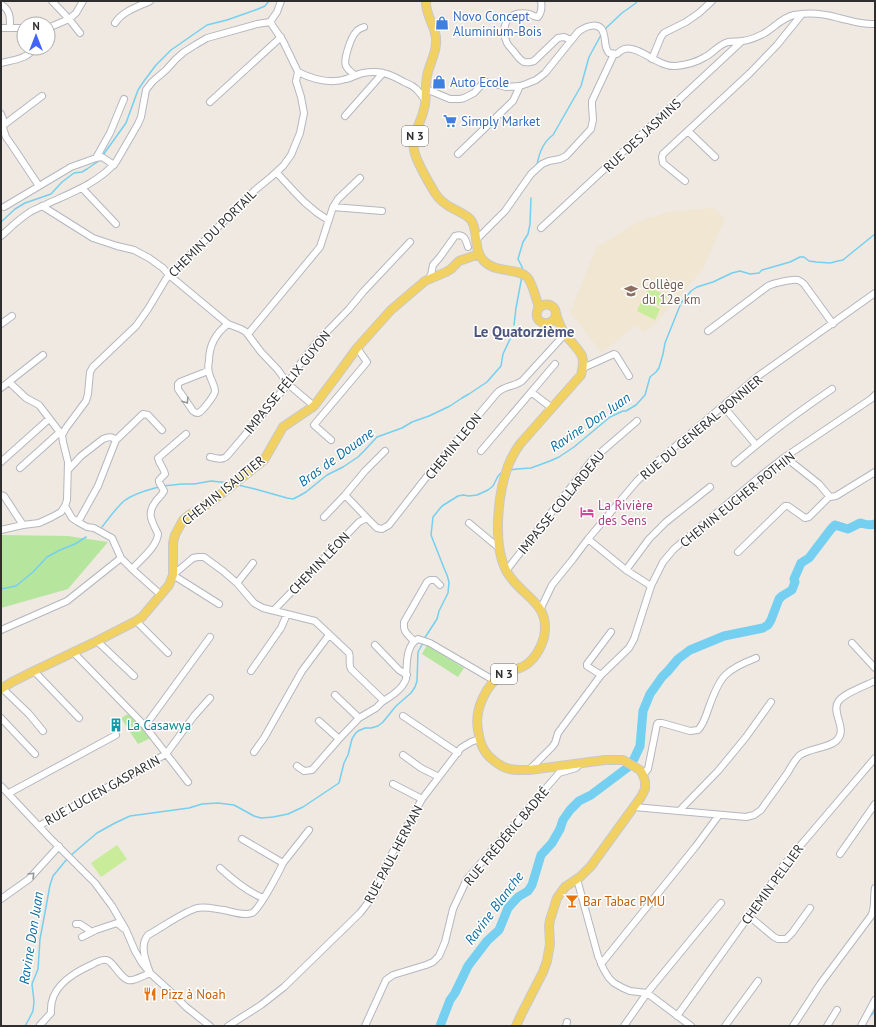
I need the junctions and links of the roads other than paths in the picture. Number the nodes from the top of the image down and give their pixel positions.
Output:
1 (52, 1) edge
2 (83, 1) edge
3 (150, 1) edge
4 (281, 1) edge
5 (426, 1) edge
6 (541, 1) edge
7 (712, 1) edge
8 (2, 5) dead end
9 (802, 14) junction
10 (69, 19) junction
11 (270, 22) junction
12 (115, 23) dead end
13 (875, 24) edge
14 (56, 25) edge
15 (364, 27) dead end
16 (1, 28) edge
17 (10, 28) junction
18 (16, 28) edge
19 (80, 33) dead end
20 (281, 37) junction
21 (571, 40) junction
22 (742, 41) junction
23 (614, 54) junction
24 (26, 56) edge
25 (652, 59) junction
26 (1, 62) edge
27 (298, 72) junction
28 (383, 73) junction
29 (356, 75) junction
30 (520, 86) junction
31 (426, 89) junction
32 (42, 96) dead end
33 (124, 99) dead end
34 (425, 100) junction
35 (210, 102) dead end
36 (1, 114) edge
37 (345, 116) dead end
38 (2, 126) edge
39 (688, 131) junction
40 (458, 154) dead end
41 (715, 157) dead end
42 (96, 158) junction
43 (114, 165) junction
44 (277, 173) junction
45 (360, 178) dead end
46 (685, 181) dead end
47 (39, 186) junction
48 (82, 188) junction
49 (42, 206) junction
50 (4, 207) dead end
51 (333, 207) junction
52 (382, 212) dead end
53 (328, 220) junction
54 (116, 224) dead end
55 (541, 228) dead end
56 (1, 236) edge
57 (477, 238) junction
58 (410, 242) dead end
59 (468, 247) dead end
60 (478, 254) junction
61 (169, 275) junction
62 (425, 281) junction
63 (875, 293) edge
64 (541, 306) junction
65 (556, 314) junction
66 (12, 316) dead end
67 (548, 323) junction
68 (1, 324) edge
69 (228, 324) junction
70 (832, 324) junction
71 (708, 331) dead end
72 (564, 333) junction
73 (248, 334) junction
74 (357, 348) junction
75 (43, 355) dead end
76 (556, 364) dead end
77 (583, 368) junction
78 (208, 371) junction
79 (629, 376) dead end
80 (10, 382) junction
81 (288, 384) junction
82 (1, 388) edge
83 (832, 389) dead end
84 (531, 392) junction
85 (875, 395) edge
86 (314, 406) junction
87 (723, 406) junction
88 (552, 408) junction
89 (49, 418) junction
90 (637, 421) dead end
91 (162, 430) dead end
92 (61, 433) junction
93 (186, 434) dead end
94 (116, 440) junction
95 (331, 440) dead end
96 (756, 445) junction
97 (385, 451) dead end
98 (481, 451) dead end
99 (210, 457) dead end
100 (785, 457) junction
101 (1, 462) edge
102 (735, 463) dead end
103 (20, 468) dead end
104 (68, 470) junction
105 (875, 472) edge
106 (710, 486) dead end
107 (1, 495) edge
108 (345, 495) junction
109 (829, 497) junction
110 (65, 506) junction
111 (324, 517) dead end
112 (367, 518) junction
113 (78, 522) junction
114 (469, 523) dead end
115 (23, 525) junction
116 (1, 530) edge
117 (588, 539) junction
118 (499, 548) junction
119 (738, 552) dead end
120 (121, 558) junction
121 (253, 563) dead end
122 (132, 569) junction
123 (626, 570) junction
124 (506, 571) junction
125 (173, 575) junction
126 (237, 583) junction
127 (440, 585) dead end
128 (651, 586) junction
129 (161, 595) junction
130 (218, 604) dead end
131 (541, 608) junction
132 (274, 610) junction
133 (287, 614) junction
134 (136, 621) junction
135 (1, 630) edge
136 (611, 632) dead end
137 (329, 635) junction
138 (210, 637) dead end
139 (97, 641) junction
140 (414, 641) junction
141 (852, 643) dead end
142 (375, 645) dead end
143 (73, 652) junction
144 (168, 653) dead end
145 (756, 658) dead end
146 (875, 668) edge
147 (34, 671) junction
148 (252, 671) dead end
149 (407, 675) junction
150 (134, 676) dead end
151 (601, 676) junction
152 (495, 681) junction
153 (875, 681) edge
154 (2, 689) edge
155 (335, 695) dead end
156 (210, 698) dead end
157 (382, 702) junction
158 (771, 702) dead end
159 (403, 716) dead end
160 (1, 718) edge
161 (79, 718) dead end
162 (359, 718) junction
163 (319, 721) dead end
164 (145, 726) junction
165 (43, 731) dead end
166 (116, 735) dead end
167 (339, 739) junction
168 (479, 739) junction
169 (254, 752) dead end
170 (458, 753) junction
171 (35, 754) dead end
172 (166, 754) junction
173 (403, 755) dead end
174 (875, 758) edge
175 (580, 764) junction
176 (297, 766) dead end
177 (529, 770) junction
178 (642, 772) junction
179 (439, 777) junction
180 (188, 782) dead end
181 (394, 784) dead end
182 (1, 786) edge
183 (9, 793) junction
184 (422, 799) junction
185 (875, 804) edge
186 (634, 807) junction
187 (679, 811) junction
188 (719, 815) junction
189 (39, 826) junction
190 (308, 830) dead end
191 (242, 839) dead end
192 (59, 846) junction
193 (840, 854) dead end
194 (283, 864) junction
195 (220, 868) dead end
196 (577, 880) junction
197 (875, 888) edge
198 (263, 898) junction
199 (1, 899) edge
200 (721, 903) dead end
201 (810, 908) dead end
202 (749, 916) junction
203 (76, 924) dead end
204 (126, 930) junction
205 (92, 932) junction
206 (82, 937) dead end
207 (601, 964) junction
208 (150, 972) junction
209 (758, 980) dead end
210 (647, 993) junction
211 (875, 1000) edge
212 (837, 1010) dead end
213 (677, 1016) junction
214 (40, 1025) dead end
215 (210, 1026) edge
216 (228, 1026) edge
217 (365, 1026) edge
218 (516, 1026) edge
219 (624, 1026) edge
220 (691, 1026) edge
221 (725, 1026) edge
222 (793, 1026) edge
223 (827, 1026) edge
224 (861, 1026) edge

1 - 10 street
2 - 10 street
3 - 12 street
4 - 11 street
5 - 31 main road, N 3
6 - 21 street
7 - 25 street
8 - 17 street
9 - 13 street
9 - 22 street
9 - 39 street
10 - 14 street
10 - 19 street
11 - 20 street, CHEMIN DU PORTAIL
11 - 43 street
15 - 29 street
16 - 17 street
17 - 18 street
20 - 27 street, CHEMIN DU PORTAIL
20 - 35 street
21 - 23 street
21 - 30 street
22 - 25 street
22 - 55 street, RUE DES JASMINS
23 - 25 street
23 - 57 street
24 - 26 street
27 - 29 street
27 - 44 street, CHEMIN DU PORTAIL
28 - 29 street
28 - 34 street
28 - 37 street
30 - 31 street
30 - 40 street
31 - 34 main road, N 3
32 - 38 street
33 - 42 street
34 - 57 main road, N 3
36 - 38 street
38 - 47 street
39 - 41 street
39 - 46 street
42 - 43 street
42 - 47 street
43 - 48 street
44 - 53 street
44 - 61 street, CHEMIN DU PORTAIL
45 - 51 street
47 - 50 street
48 - 49 street
48 - 54 street
49 - 56 street
49 - 61 street
51 - 52 street
51 - 53 street
53 - 73 street
57 - 60 main road, N 3
58 - 81 street, IMPASSE FÉLIX GUYON
59 - 62 street, CHEMIN ISAUTIER
60 - 62 main road, CHEMIN ISAUTIER
60 - 64 main road
61 - 69 street
61 - 92 street, CHEMIN DU PORTAIL
62 - 74 main road, CHEMIN ISAUTIER
63 - 70 street, RUE DU GENERAL BONNIER
64 - 65 main road
64 - 67 main road
65 - 67 main road
65 - 72 main road
66 - 68 street
67 - 72 main road
69 - 73 street
69 - 78 street
70 - 71 street
70 - 87 street, RUE DU GENERAL BONNIER
72 - 77 main road
72 - 112 street, CHEMIN LEON
73 - 81 street
74 - 86 main road, CHEMIN ISAUTIER
74 - 95 street
75 - 80 street
76 - 84 street
77 - 79 street
77 - 88 main road
78 -> 78 street
80 - 82 street
80 - 89 street
81 - 86 street
81 - 99 street, IMPASSE FÉLIX GUYON
83 - 96 street
84 - 88 street
84 - 98 street
85 - 100 street, CHEMIN EUCHER POTHIN
86 - 125 main road, CHEMIN ISAUTIER
87 - 96 street
87 - 117 street, RUE DU GENERAL BONNIER
88 - 118 main road
89 - 92 street
89 - 101 street
90 - 124 street, IMPASSE COLLARDEAU
91 - 94 street
92 - 103 street, CHEMIN DU PORTAIL
92 - 104 street
93 - 122 street
94 - 104 street
94 - 113 street
96 - 102 street
97 - 108 street
100 - 109 street
100 - 128 street, CHEMIN EUCHER POTHIN
104 - 110 street
105 - 109 street
106 - 123 street
107 - 115 street
108 - 111 street
108 - 112 street, CHEMIN LEON
109 - 119 street
110 - 113 street
110 - 115 street
112 - 132 street, CHEMIN LÉON
113 - 120 street
114 - 118 street
115 - 116 street
117 - 123 street
117 - 131 street, RUE DU GENERAL BONNIER
118 - 124 main road
120 - 122 street
120 - 135 street
121 - 126 street
122 - 129 street
123 - 128 street
124 - 131 main road
125 - 126 street, CHEMIN LÉON
125 - 129 main road, CHEMIN ISAUTIER
125 - 130 street
126 - 132 street, CHEMIN LÉON
127 - 140 street
128 - 151 street, CHEMIN EUCHER POTHIN
129 - 134 main road, CHEMIN ISAUTIER
131 - 152 main road, N 3
132 - 133 street, CHEMIN LÉON
133 - 137 street, CHEMIN LÉON
133 - 148 street
134 - 139 main road, CHEMIN ISAUTIER
134 - 144 street
136 - 151 street
137 - 157 street, CHEMIN LÉON
137 - 169 street
138 - 164 street
139 - 143 main road, CHEMIN ISAUTIER
139 - 150 street
140 - 149 street
140 - 152 street
141 - 146 street
142 - 149 street
143 - 147 main road, CHEMIN ISAUTIER
143 - 164 street
145 - 178 street
147 - 154 main road, CHEMIN ISAUTIER
147 - 161 street
149 - 157 street
151 - 177 street, CHEMIN EUCHER POTHIN
152 - 168 main road, N 3
153 - 188 street
154 - 165 street
155 - 162 street
156 - 172 street, RUE LUCIEN GASPARIN
157 - 162 street
158 - 187 street
159 - 170 street
160 - 171 street
162 - 167 street
163 - 167 street
164 - 172 street
166 - 183 street
167 - 176 street
168 - 170 street, RUE PAUL HERMAN
168 - 177 main road, N 3
170 - 179 street, RUE PAUL HERMAN
172 - 180 street
172 - 189 street, RUE LUCIEN GASPARIN
173 - 179 street
174 - 202 street, CHEMIN PELLIER
175 - 177 main road, N 3
175 - 178 main road, N 3
175 - 217 street, RUE FRÉDÉRIC BADRÉ
178 - 186 main road
179 - 184 street, RUE PAUL HERMAN
181 - 184 street
182 - 183 street
183 - 189 street
184 - 216 street, RUE PAUL HERMAN
185 - 193 street
186 - 187 street
186 - 196 main road
187 - 188 street
188 - 207 street
189 - 192 street
190 - 194 street
191 - 194 street
199 -> 192 street
192 - 204 street
194 - 198 street
195 - 198 street
196 - 207 street
196 - 218 main road
197 - 222 street
198 - 208 street
200 - 210 street
201 - 202 street
202 - 213 street, CHEMIN PELLIER
203 - 205 street
204 - 205 street
204 - 208 street
205 - 206 street
207 - 210 street
208 - 214 street
208 - 215 street
209 - 221 street
210 - 213 street
210 - 219 street
211 - 224 street
212 - 223 street
213 - 220 street

